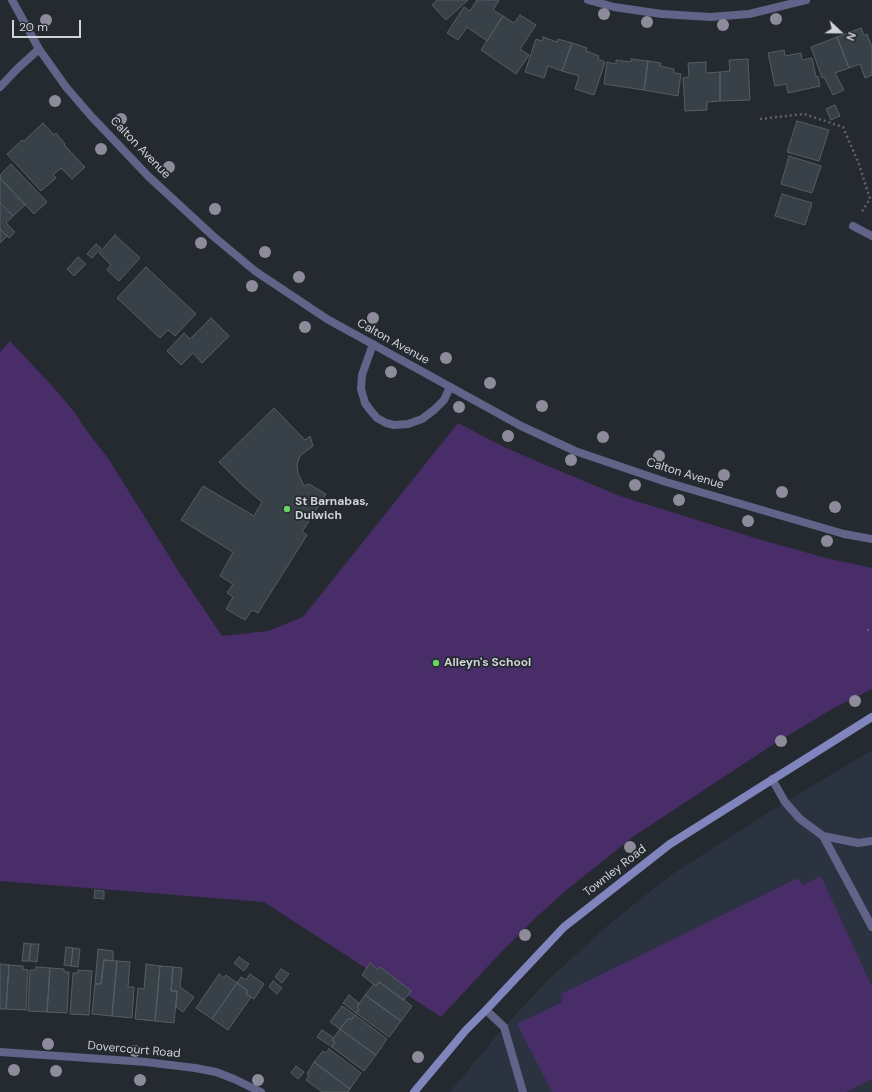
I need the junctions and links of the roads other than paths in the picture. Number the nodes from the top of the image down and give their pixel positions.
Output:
1 (12, 0) edge
2 (588, 0) edge
3 (806, 0) edge
4 (39, 50) junction
5 (0, 88) edge
6 (853, 226) road end
7 (872, 236) edge
8 (373, 344) junction
9 (450, 387) junction
10 (872, 540) edge
11 (872, 717) edge
12 (772, 779) junction
13 (823, 836) junction
14 (872, 841) edge
15 (872, 927) edge
16 (486, 1010) junction
17 (0, 1052) edge
18 (261, 1092) edge
19 (414, 1092) edge
20 (523, 1092) edge

1 - 4 street, Calton Avenue
2 - 3 street
4 - 5 street
4 - 8 street, Calton Avenue
6 - 7 street
8 - 9 street, Calton Avenue
8 - 9 street
9 - 10 street, Calton Avenue
11 - 12 street, Townley Road
12 - 13 street
12 - 16 street, Townley Road
13 - 14 street
13 - 15 street
16 - 19 street, Townley Road
16 - 20 street
17 - 18 street, Dovercourt Road

